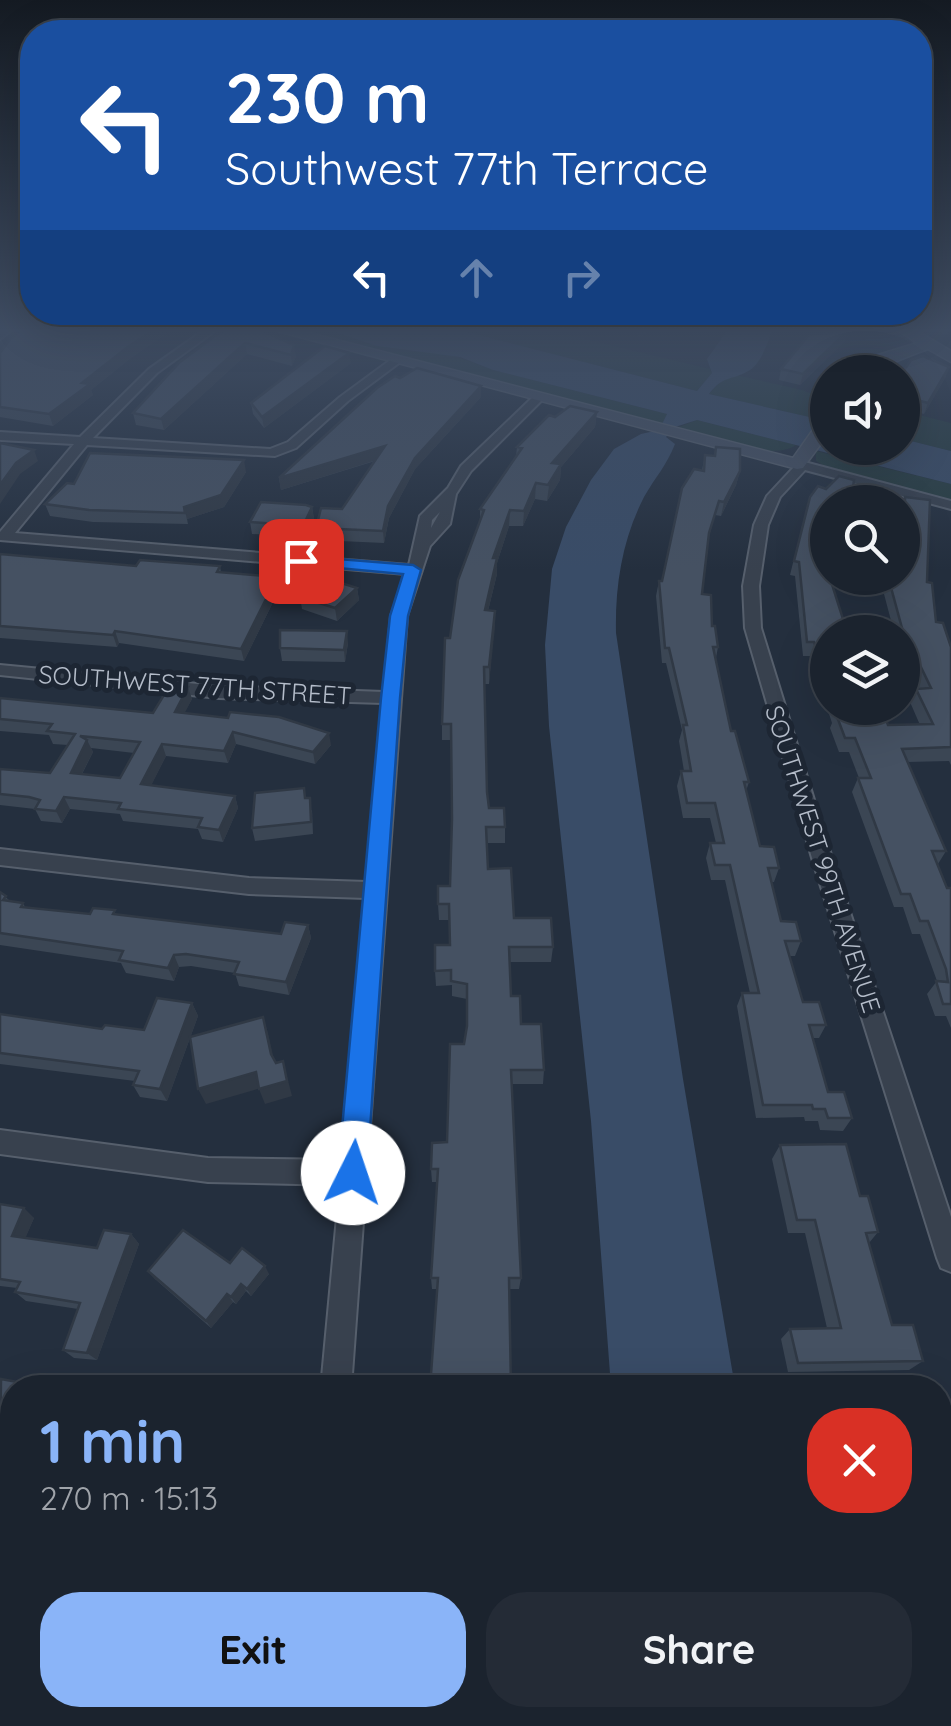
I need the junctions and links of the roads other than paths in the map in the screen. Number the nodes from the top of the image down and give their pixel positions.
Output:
1 (114, 409) edge
2 (333, 409) edge
3 (527, 409) edge
4 (583, 409) edge
5 (0, 436) edge
6 (84, 442) junction
7 (810, 447) edge
8 (802, 459) junction
9 (951, 505) edge
10 (3, 536) edge
11 (413, 570) junction
12 (0, 670) edge
13 (390, 698) junction
14 (0, 857) edge
15 (375, 890) junction
16 (0, 1142) edge
17 (353, 1173) junction
18 (951, 1258) edge
19 (337, 1375) edge

1 - 6 street
2 - 6 street
3 - 11 street
4 - 8 street
5 - 6 street
6 - 10 street
7 - 8 street
8 - 9 street
8 - 18 street, SOUTHWEST 99TH AVENUE
10 - 11 street
11 - 13 street
12 - 13 street, SOUTHWEST 77TH STREET
13 - 15 street
14 - 15 street
15 - 17 street
16 - 17 street
17 - 19 street

